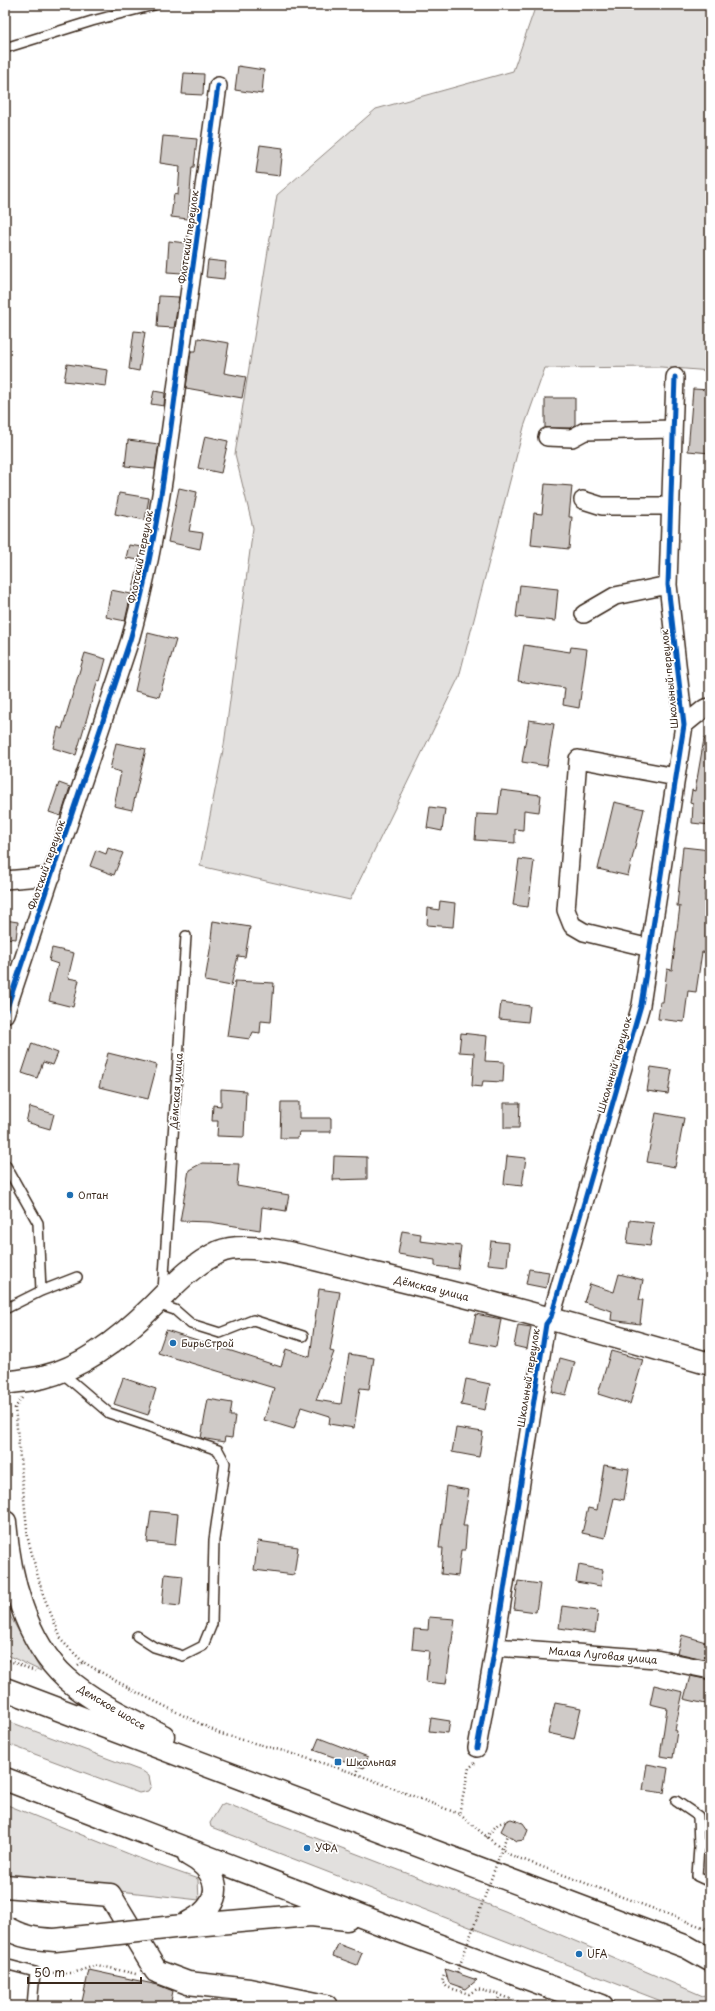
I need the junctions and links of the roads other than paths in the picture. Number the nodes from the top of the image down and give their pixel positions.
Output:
1 (154, 5) edge
2 (5, 48) edge
3 (218, 86) dead end
4 (675, 377) dead end
5 (673, 429) junction
6 (547, 437) dead end
7 (583, 500) dead end
8 (671, 506) junction
9 (668, 585) junction
10 (584, 614) dead end
11 (710, 707) edge
12 (684, 725) junction
13 (676, 777) junction
14 (52, 876) junction
15 (5, 880) edge
16 (186, 936) dead end
17 (650, 948) junction
18 (5, 1014) edge
19 (5, 1164) edge
20 (78, 1277) dead end
21 (41, 1291) junction
22 (159, 1299) junction
23 (5, 1309) edge
24 (551, 1317) junction
25 (303, 1336) dead end
26 (710, 1364) edge
27 (60, 1371) junction
28 (5, 1383) edge
29 (5, 1522) edge
30 (137, 1636) dead end
31 (495, 1646) junction
32 (710, 1670) edge
33 (5, 1689) edge
34 (479, 1753) road end
35 (5, 1779) edge
36 (247, 1781) junction
37 (676, 1800) dead end
38 (126, 1825) junction
39 (710, 1841) edge
40 (699, 1847) junction
41 (710, 1882) edge
42 (5, 1886) edge
43 (183, 1926) junction
44 (5, 1927) edge
45 (405, 1933) junction
46 (687, 1947) junction
47 (710, 1955) edge
48 (710, 1960) edge
49 (5, 1964) edge
50 (32, 2006) edge
51 (326, 2006) edge
52 (602, 2006) edge

1 - 2 lane
3 - 14 street, Флотский переулок
4 - 5 street, Школьный переулок
5 - 6 street
5 - 8 street, Школьный переулок
7 - 8 street
8 - 9 street, Школьный переулок
9 - 10 street
9 - 12 street, Школьный переулок
11 - 12 street
12 - 13 street, Школьный переулок
13 - 17 street, Школьный переулок
13 - 17 street
14 - 15 street
14 - 18 street, Флотский переулок
16 - 22 lane, Дёмская улица
17 - 24 street, Школьный переулок
19 - 21 lane
20 - 21 lane
21 - 23 lane
22 - 24 main road, Дёмская улица
22 - 25 lane
22 - 27 main road, Дёмская улица
24 - 26 main road, Дёмская улица
24 - 31 street, Школьный переулок
27 - 28 main road, Дёмская улица
27 - 30 lane
29 - 36 main road, Демское шоссе
31 - 32 street, Малая Луговая улица
31 - 34 street, Школьный переулок
33 - 36 main road
35 - 38 main road
36 - 46 main road
37 - 40 lane
38 - 43 main road
38 - 45 main road
39 - 40 lane
40 - 41 lane
42 - 51 main road
43 - 44 main road, bridge
43 - 45 main road
45 - 52 main road
46 - 47 main road
46 - 48 main road
49 - 50 lane

